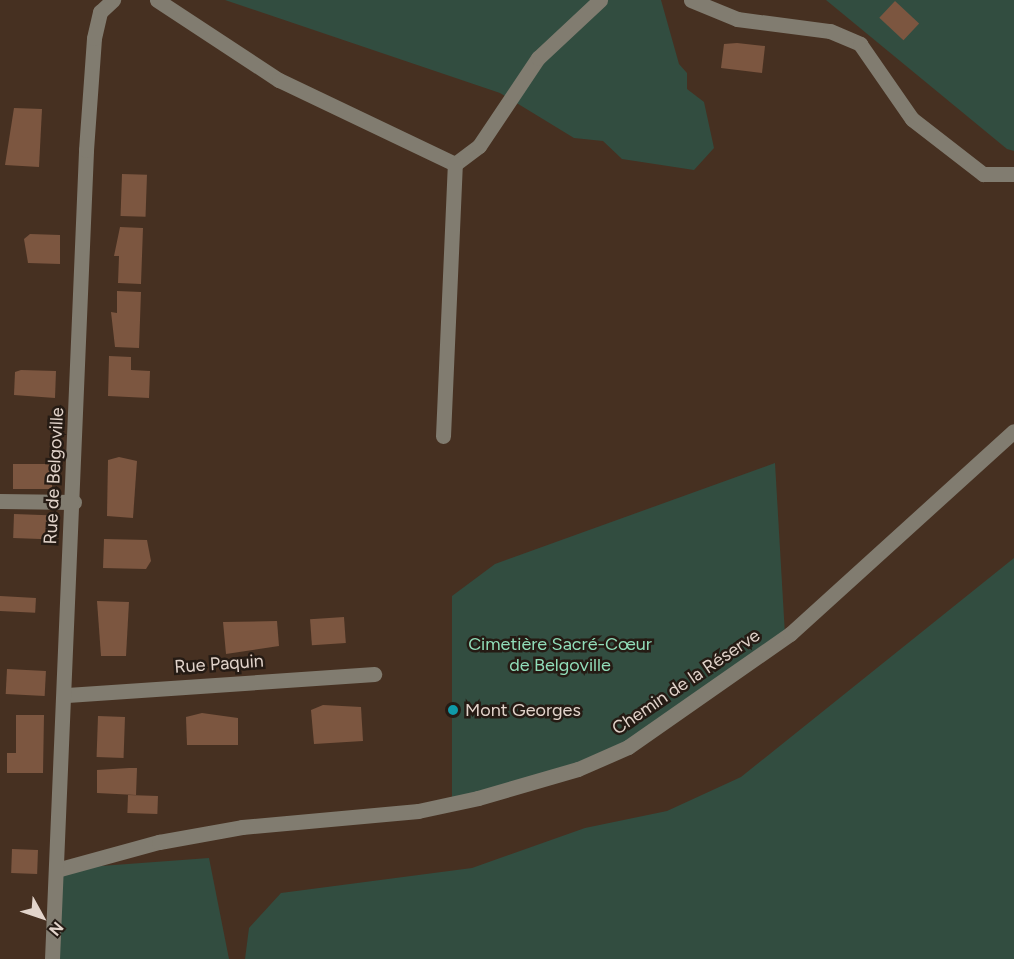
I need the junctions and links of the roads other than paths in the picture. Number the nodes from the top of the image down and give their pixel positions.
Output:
1 (113, 0) edge
2 (157, 0) edge
3 (600, 0) edge
4 (691, 0) edge
5 (455, 164) junction
6 (1014, 174) edge
7 (1014, 431) edge
8 (443, 436) dead end
9 (0, 501) edge
10 (74, 502) junction
11 (374, 674) dead end
12 (67, 695) junction
13 (60, 869) junction
14 (52, 959) edge

1 - 10 street, Rue de Belgoville
2 - 5 street
3 - 5 street
4 - 6 street
5 - 8 street
7 - 13 street, Chemin de la Réserve
9 - 10 street
10 - 12 street, Rue de Belgoville
11 - 12 street, Rue Paquin
12 - 13 street, Rue de Belgoville
13 - 14 street, Rue de Belgoville

